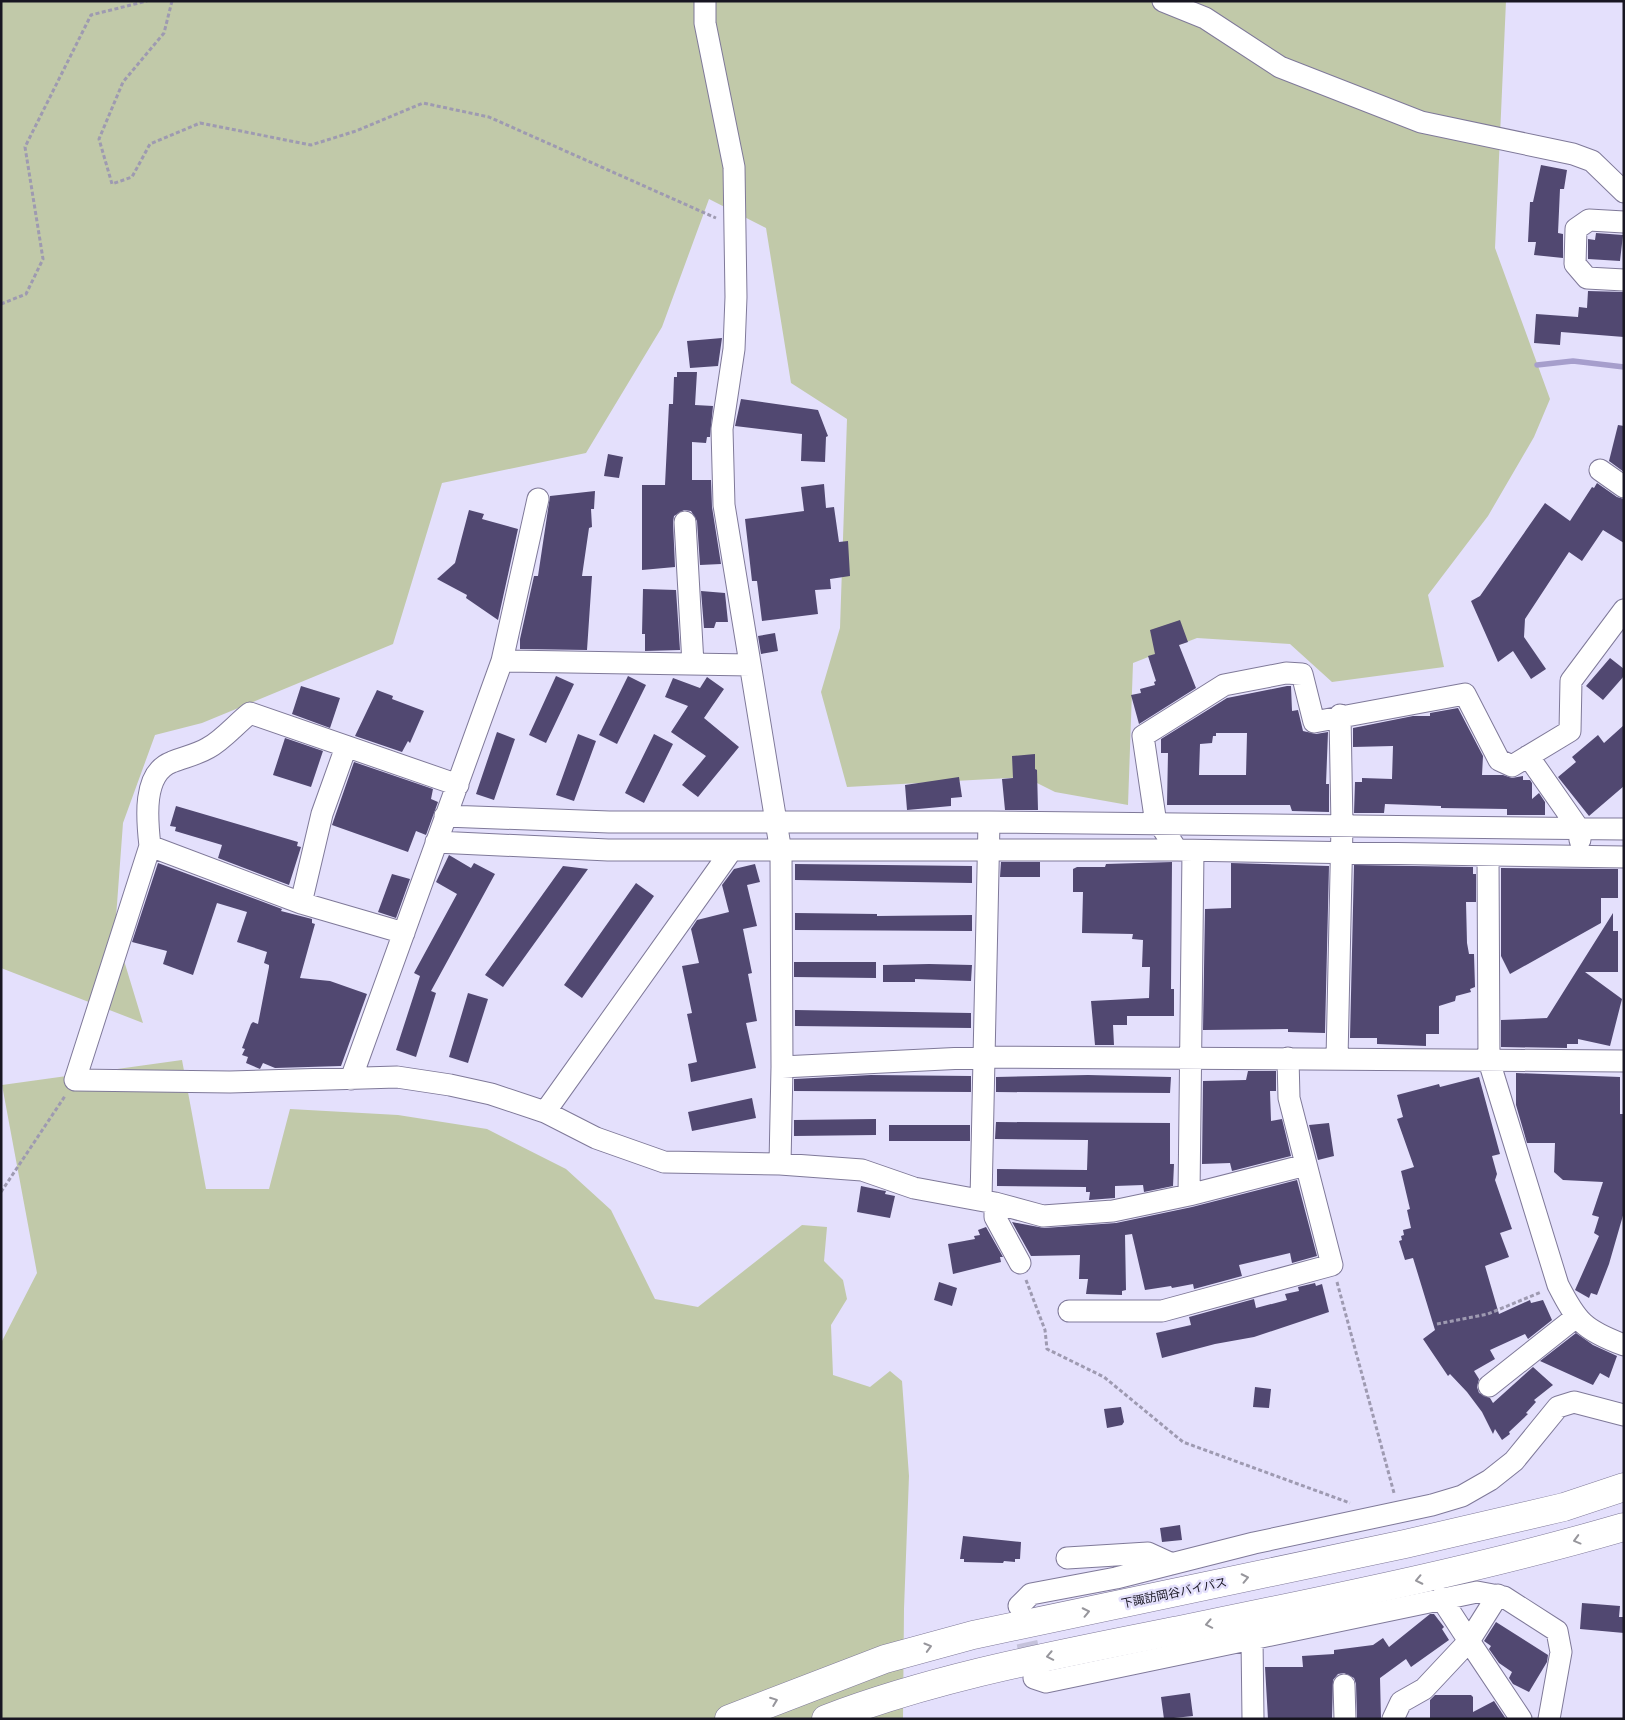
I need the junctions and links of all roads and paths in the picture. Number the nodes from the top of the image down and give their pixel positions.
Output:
1 (147, 1) edge
2 (172, 1) edge
3 (705, 1) edge
4 (1163, 1) edge
5 (1624, 192) edge
6 (1624, 222) edge
7 (735, 226) junction
8 (1624, 280) edge
9 (1, 304) edge
10 (1600, 470) dead end
11 (1624, 487) edge
12 (538, 499) dead end
13 (685, 522) dead end
14 (1624, 610) edge
15 (502, 661) junction
16 (693, 664) junction
17 (750, 665) junction
18 (1340, 716) junction
19 (346, 747) junction
20 (1528, 756) junction
21 (458, 785) junction
22 (445, 816) junction
23 (608, 822) junction
24 (776, 822) junction
25 (989, 822) junction
26 (1160, 825) junction
27 (1342, 826) junction
28 (1579, 829) junction
29 (1624, 830) edge
30 (436, 842) junction
31 (150, 846) junction
32 (608, 850) junction
33 (1185, 850) junction
34 (731, 851) junction
35 (988, 851) junction
36 (781, 852) junction
37 (1341, 854) junction
38 (1488, 855) junction
39 (1581, 856) junction
40 (1624, 857) edge
41 (301, 903) junction
42 (404, 933) junction
43 (985, 1056) junction
44 (1190, 1058) junction
45 (1288, 1058) junction
46 (1337, 1059) junction
47 (1489, 1061) junction
48 (1624, 1061) edge
49 (782, 1067) junction
50 (351, 1079) junction
51 (75, 1080) junction
52 (546, 1112) junction
53 (780, 1164) junction
54 (1306, 1165) junction
55 (1, 1192) edge
56 (1189, 1195) junction
57 (988, 1202) junction
58 (1020, 1263) joint
59 (1332, 1266) junction
60 (1558, 1285) junction
61 (1069, 1311) dead end
62 (1576, 1317) junction
63 (1437, 1324) dead end
64 (1624, 1344) edge
65 (1489, 1386) dead end
66 (1624, 1415) edge
67 (1624, 1487) edge
68 (1360, 1502) dead end
69 (1398, 1507) junction
70 (1624, 1527) edge
71 (1067, 1558) dead end
72 (1172, 1564) junction
73 (1498, 1596) junction
74 (1441, 1598) junction
75 (1019, 1606) dead end
76 (1252, 1638) junction
77 (1469, 1641) junction
78 (1034, 1678) dead end
79 (1344, 1685) dead end
80 (729, 1719) edge
81 (826, 1719) edge
82 (1253, 1719) edge
83 (1345, 1719) edge
84 (1392, 1719) edge
85 (1521, 1719) edge
86 (1548, 1719) edge

1 - 9 path
2 - 7 path
3 - 7 street
4 - 5 street
6 - 8 street
7 - 17 street
10 - 11 street
12 - 15 street
13 - 16 street
14 - 20 street
15 - 16 street
15 - 21 street
16 - 17 street
17 - 24 street
18 - 20 street
18 - 26 street
18 - 27 street
19 - 21 street
19 - 31 street
19 - 41 street
20 - 28 street
21 - 22 street
22 - 23 street
22 - 30 street
23 - 24 street
23 - 32 street
24 - 25 street
24 - 36 street
25 - 26 street
25 - 35 street
26 - 27 street
26 - 33 street
27 - 28 street
27 - 37 street
28 - 29 street
28 - 39 street
30 - 32 street
30 - 42 street
31 - 41 street
31 - 51 street
32 - 34 street
33 - 35 street
33 - 37 street
33 - 44 street
34 - 36 street
34 - 52 street
35 - 36 street
35 - 43 street
36 - 49 street
37 - 38 street
37 - 46 street
38 - 39 street
38 - 47 street
39 - 40 street
41 - 42 street
42 - 50 street
43 - 44 street
43 - 49 street
43 - 57 street
44 - 45 street
44 - 56 street
45 - 46 street
45 - 54 street
46 - 47 street
47 - 48 street
47 - 60 street
49 - 53 street
50 - 51 street
50 - 52 street
51 - 55 path
52 - 53 street
53 - 57 street
54 - 56 street
54 - 59 street
56 - 57 street
57 - 58 street
58 - 68 path
59 - 61 street
59 - 69 path
60 - 62 street
60 - 63 path
62 - 64 street
62 - 65 street
66 - 69 street
80 -> 67 highway, 下諏訪岡谷バイパス
69 - 72 street
70 -> 81 highway
71 - 72 street
72 - 75 street
73 - 74 street
73 - 77 street
73 - 86 street
74 - 76 street
74 - 77 street
76 - 78 street
76 - 82 street
77 - 84 street
77 - 85 street
79 - 83 street

